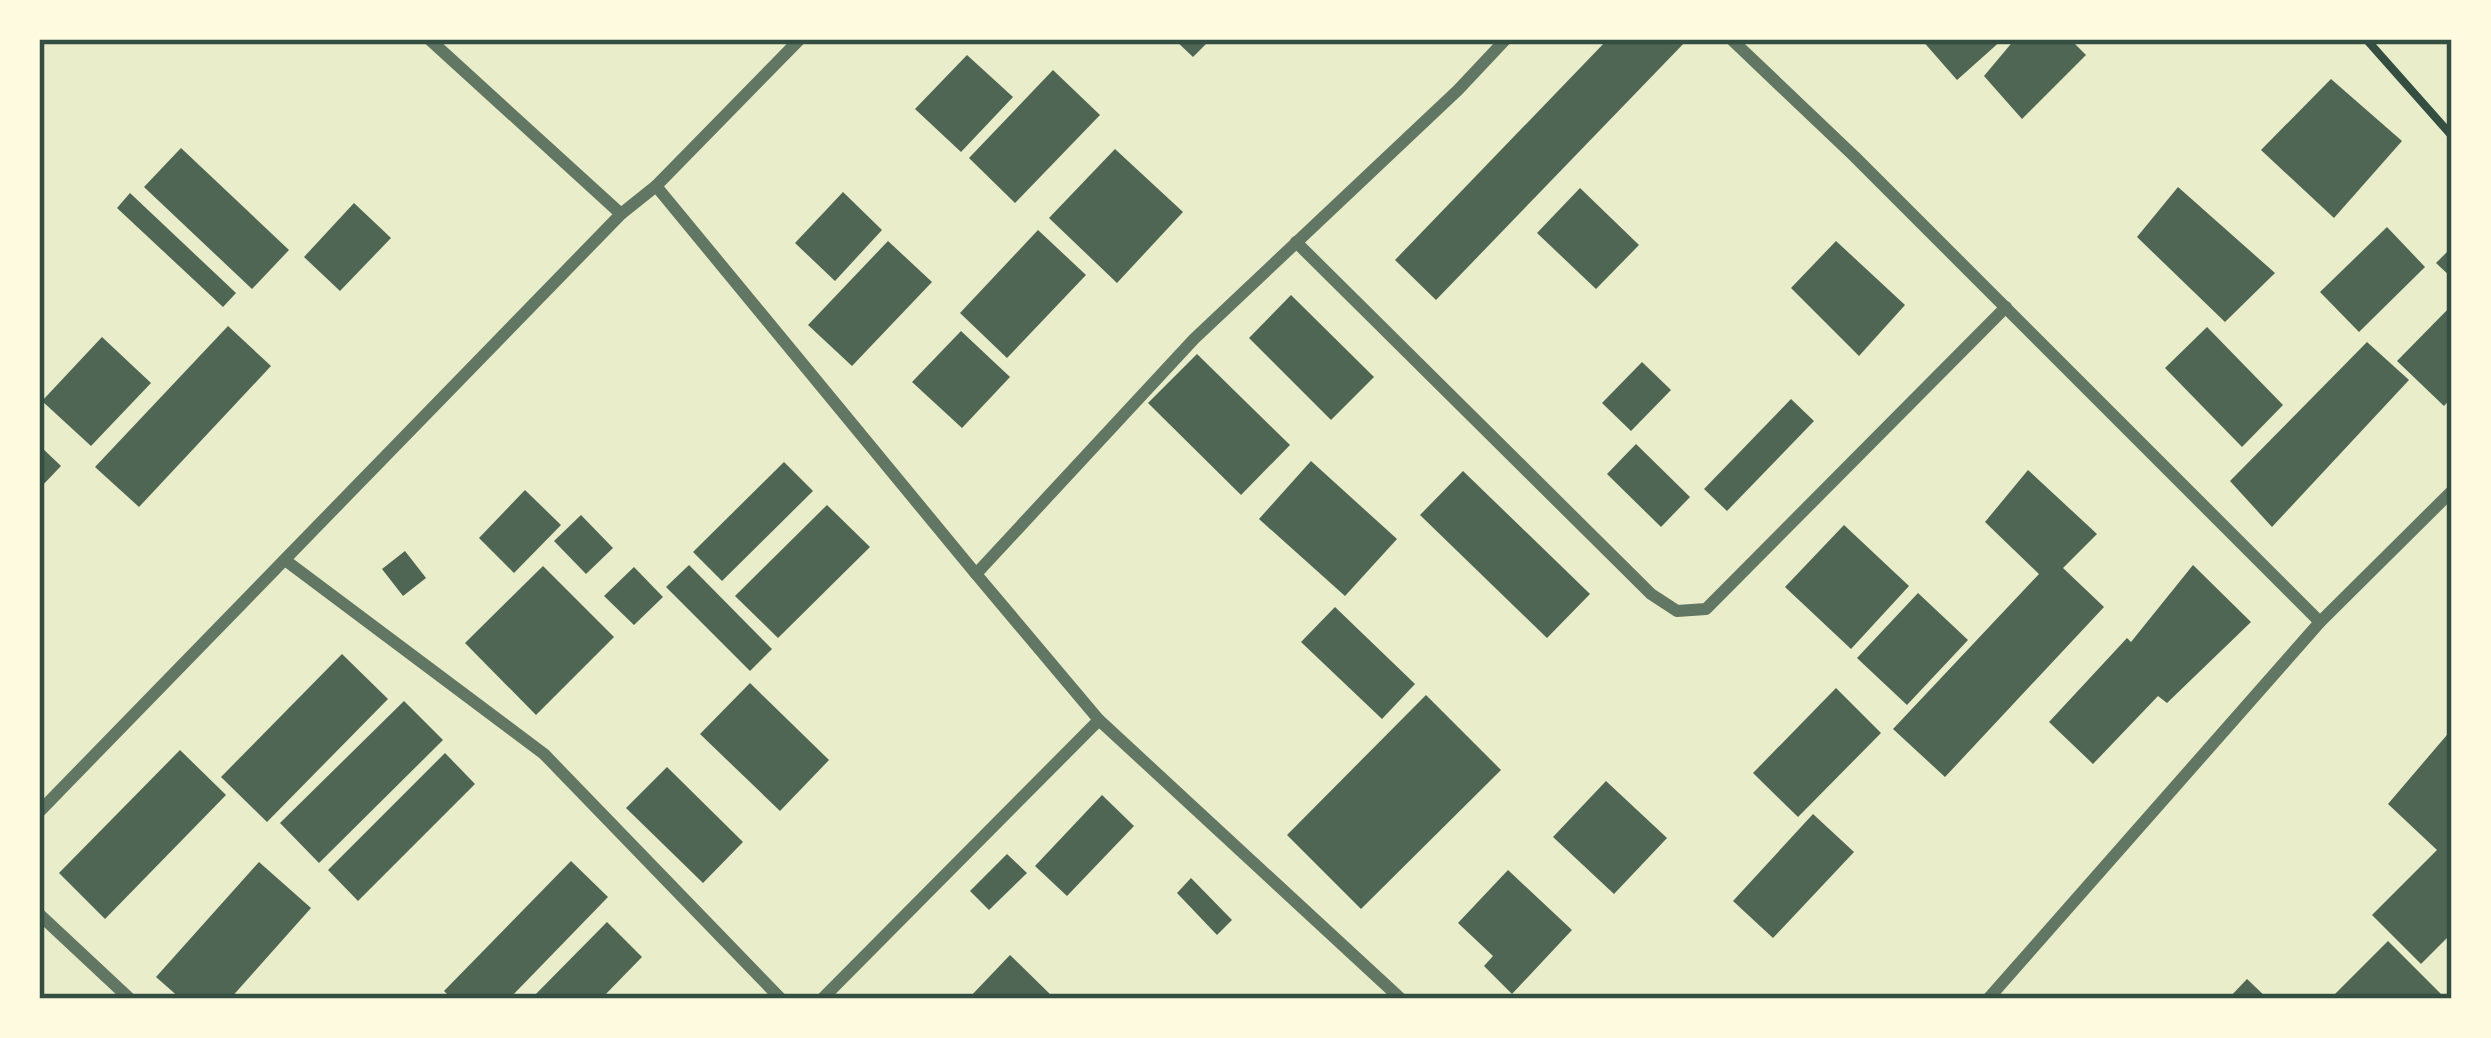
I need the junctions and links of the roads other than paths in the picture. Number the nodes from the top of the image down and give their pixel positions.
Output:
1 (429, 39) edge
2 (800, 39) edge
3 (1506, 39) edge
4 (1731, 39) edge
5 (656, 186) junction
6 (621, 214) junction
7 (1296, 242) junction
8 (2006, 308) junction
9 (2452, 490) edge
10 (285, 560) junction
11 (976, 574) junction
12 (2320, 622) junction
13 (1099, 720) junction
14 (39, 812) edge
15 (39, 914) edge
16 (130, 999) edge
17 (781, 999) edge
18 (822, 999) edge
19 (1401, 999) edge
20 (1988, 999) edge

1 - 6 street
2 - 5 street
3 - 7 street
4 - 8 street
5 - 6 street
5 - 11 street
6 - 10 street
7 - 8 street
7 - 11 street
8 - 12 street
9 - 12 street
10 - 14 street
10 - 17 street
11 - 13 street
12 - 20 street
13 - 18 street
13 - 19 street
15 - 16 street

